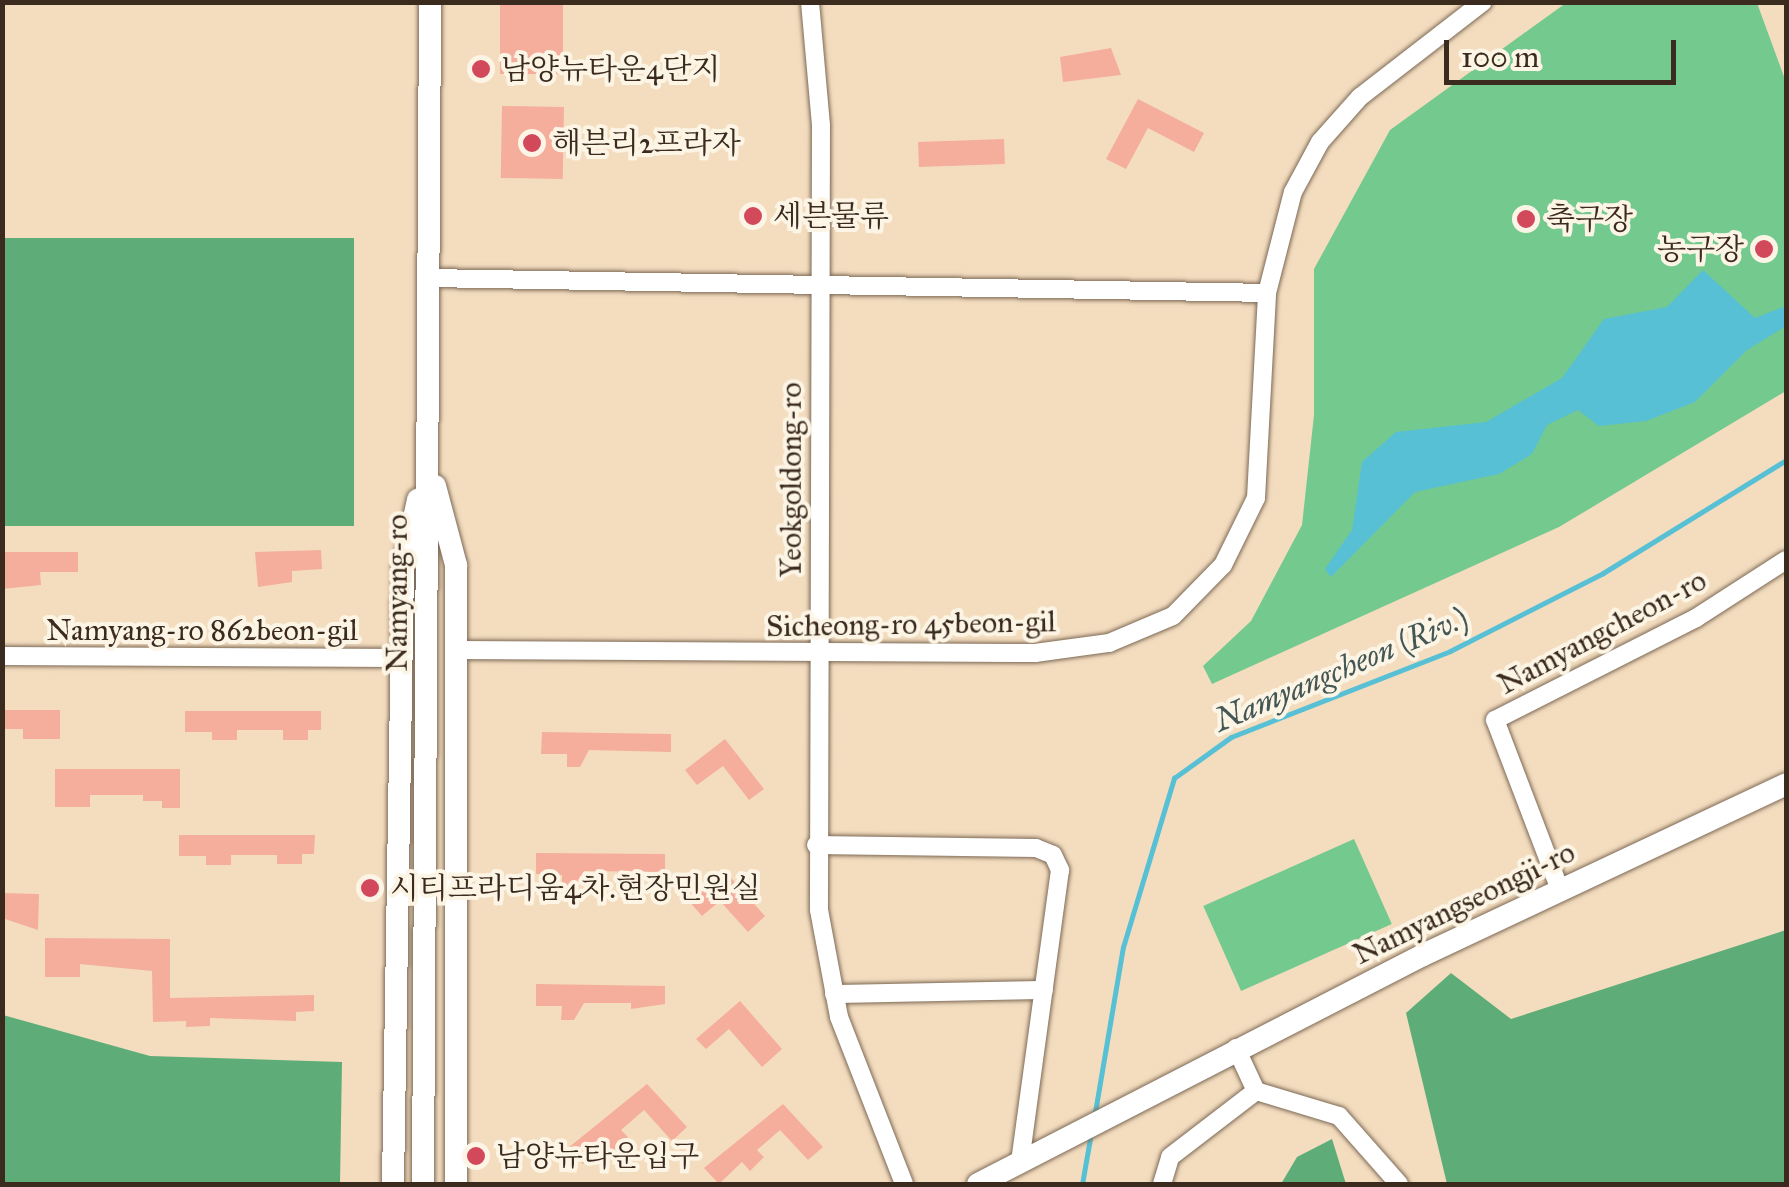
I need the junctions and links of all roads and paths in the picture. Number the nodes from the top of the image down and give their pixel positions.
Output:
1 (430, 2) edge
2 (810, 2) edge
3 (1483, 2) edge
4 (428, 278) junction
5 (820, 282) junction
6 (1267, 293) junction
7 (428, 458) junction
8 (1786, 560) edge
9 (456, 650) junction
10 (819, 654) junction
11 (2, 656) edge
12 (401, 658) junction
13 (1786, 784) edge
14 (816, 845) junction
15 (1560, 890) junction
16 (1044, 990) junction
17 (834, 994) junction
18 (1236, 1048) junction
19 (1256, 1091) junction
20 (1020, 1161) junction
21 (394, 1184) edge
22 (423, 1184) edge
23 (456, 1184) edge
24 (904, 1184) edge
25 (978, 1184) edge
26 (1162, 1184) edge
27 (1399, 1184) edge

1 - 4 main road, Namyang-ro
2 - 5 street, Yeokgoldong-ro
3 - 6 street, Sicheong-ro 45beon-gil
4 - 5 street
4 - 7 main road, Namyang-ro
5 - 6 street
5 - 10 street, Yeokgoldong-ro
6 - 10 street, Sicheong-ro 45beon-gil
7 - 9 main road
7 - 12 main road
7 - 22 main road, Namyang-ro
8 - 15 street, Namyangcheon-ro
9 - 10 street, Sicheong-ro 45beon-gil
9 - 23 main road
10 - 14 street, Yeokgoldong-ro
11 - 12 street, Namyang-ro 862beon-gil
12 - 21 main road
13 - 15 main road, Namyangseongji-ro
14 - 16 street
14 - 17 street, Yeokgoldong-ro
15 - 18 main road, Namyangseongji-ro
16 - 17 street
16 - 20 street
17 - 24 street, Yeokgoldong-ro
18 - 19 street
18 - 20 main road, Namyangseongji-ro
19 - 26 street
19 - 27 street
20 - 25 main road

